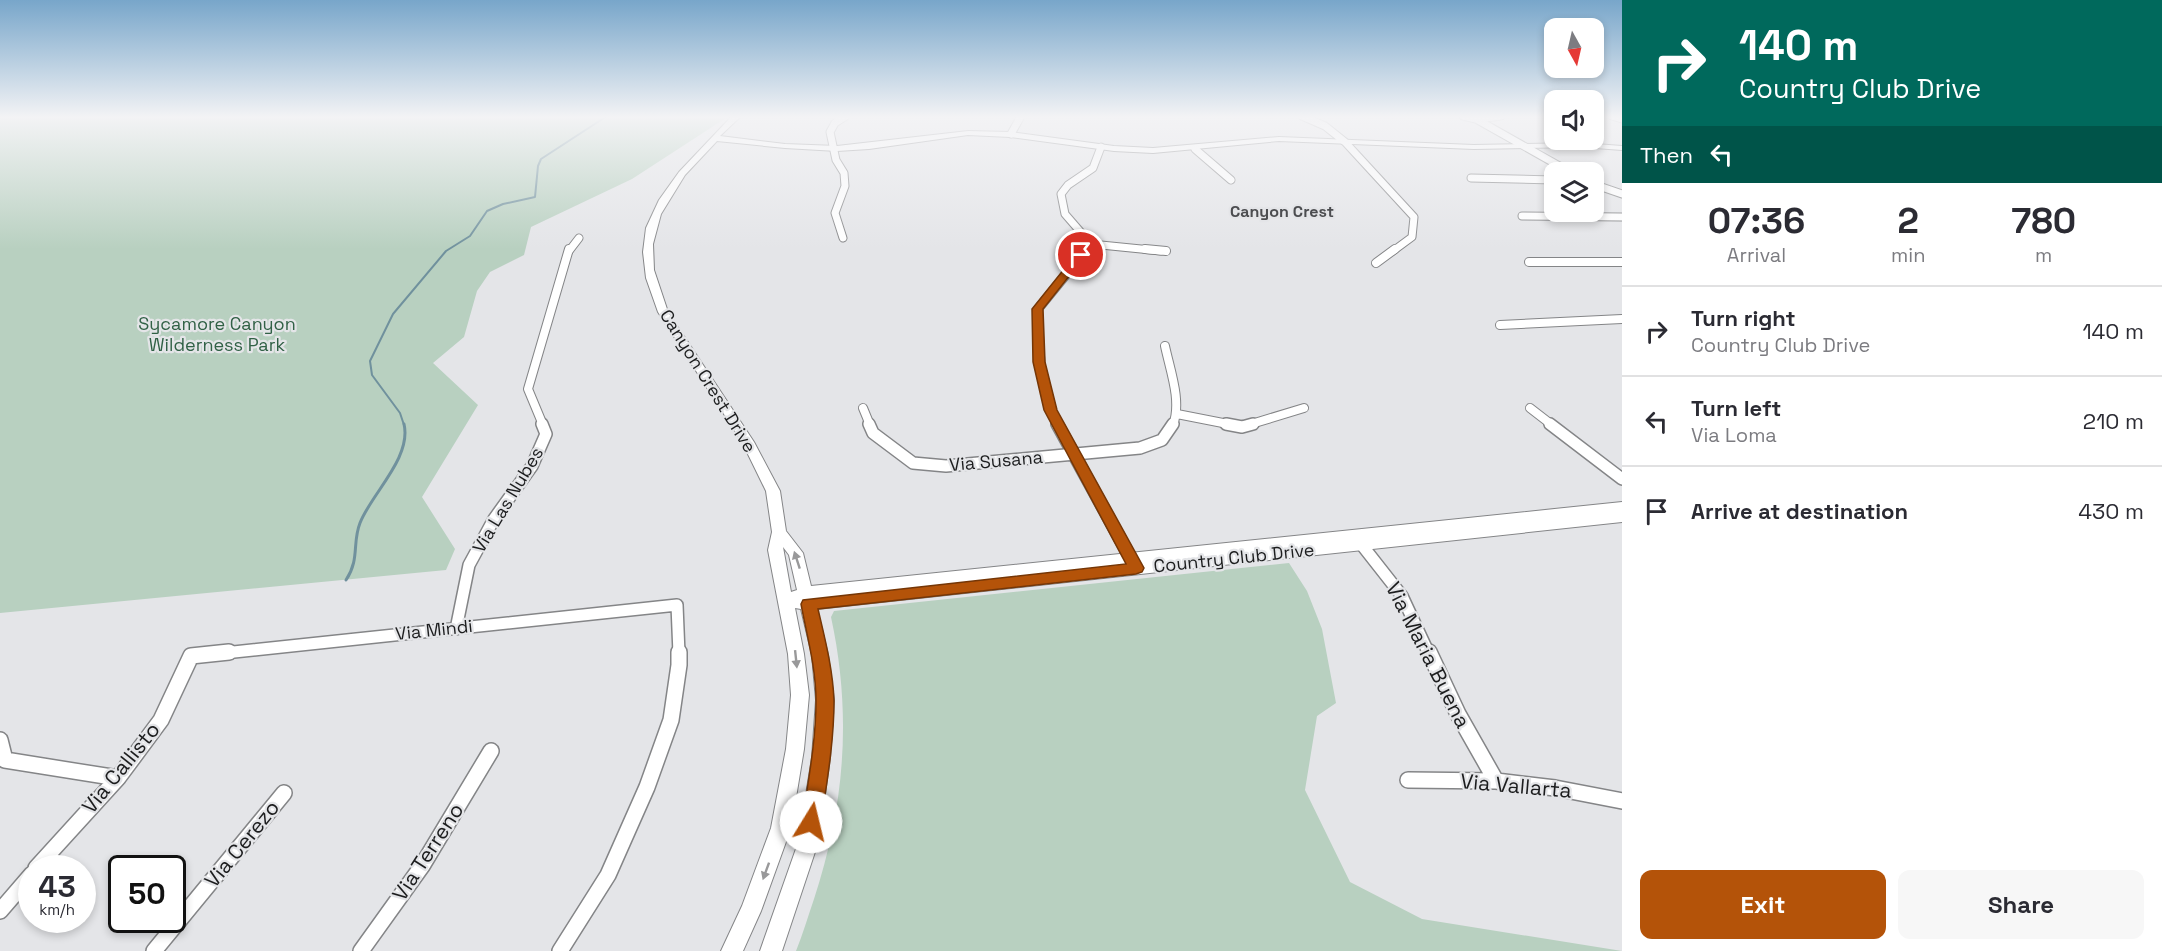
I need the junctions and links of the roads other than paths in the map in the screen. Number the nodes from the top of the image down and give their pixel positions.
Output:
1 (693, 160) edge
2 (836, 160) edge
3 (1096, 160) edge
4 (1208, 160) edge
5 (1361, 160) edge
6 (1471, 178) dead end
7 (1231, 180) dead end
8 (1544, 180) edge
9 (1604, 188) edge
10 (1622, 194) edge
11 (1522, 216) dead end
12 (1622, 217) edge
13 (579, 237) dead end
14 (843, 238) dead end
15 (1091, 244) junction
16 (1166, 251) dead end
17 (1529, 262) dead end
18 (1622, 262) edge
19 (1376, 263) dead end
20 (1622, 319) edge
21 (1500, 325) dead end
22 (1165, 345) dead end
23 (863, 408) dead end
24 (1304, 408) dead end
25 (1530, 408) dead end
26 (1178, 414) junction
27 (1074, 454) junction
28 (1622, 479) edge
29 (1622, 507) edge
30 (1622, 517) edge
31 (779, 532) junction
32 (1358, 540) junction
33 (1133, 563) junction
34 (808, 598) junction
35 (787, 601) junction
36 (456, 628) junction
37 (191, 657) joint
38 (0, 740) edge
39 (491, 751) dead end
40 (118, 778) junction
41 (1408, 780) dead end
42 (1496, 781) junction
43 (284, 792) dead end
44 (1622, 801) edge
45 (48, 855) edge
46 (18, 890) edge
47 (0, 911) edge
48 (154, 951) edge
49 (361, 951) edge
50 (560, 951) edge
51 (732, 951) edge
52 (771, 951) edge

1 - 31 street, Canyon Crest Drive
2 - 14 street
3 - 15 street
4 - 7 street
5 - 19 street
6 - 8 street
9 - 10 street
11 - 12 street
13 - 36 street, Via Las Nubes
15 - 16 street
15 - 27 street
17 - 18 street
20 - 21 street
22 - 26 street
23 - 27 street, Via Susana
24 - 26 street
25 - 28 street
26 - 27 street, Via Susana
27 - 33 street
29 - 32 street, Country Club Drive
30 - 32 street, Country Club Drive
34 -> 31 street, Canyon Crest Drive
31 - 35 street, Canyon Crest Drive
32 - 33 street, Country Club Drive
32 - 42 street, Via Maria Buena
33 - 34 street, Country Club Drive
34 - 35 street, Country Club Drive
34 - 52 street, Canyon Crest Drive
35 -> 51 street, Canyon Crest Drive
36 - 37 street, Via Mindi
36 - 50 street, Via Mindi
37 - 40 street, Via Callisto
38 - 40 street
39 - 49 street, Via Terreno
40 - 45 street, Via Callisto
41 - 42 street, Via Vallarta
42 - 44 street, Via Vallarta
43 - 48 street, Via Cerezo
46 - 47 street

